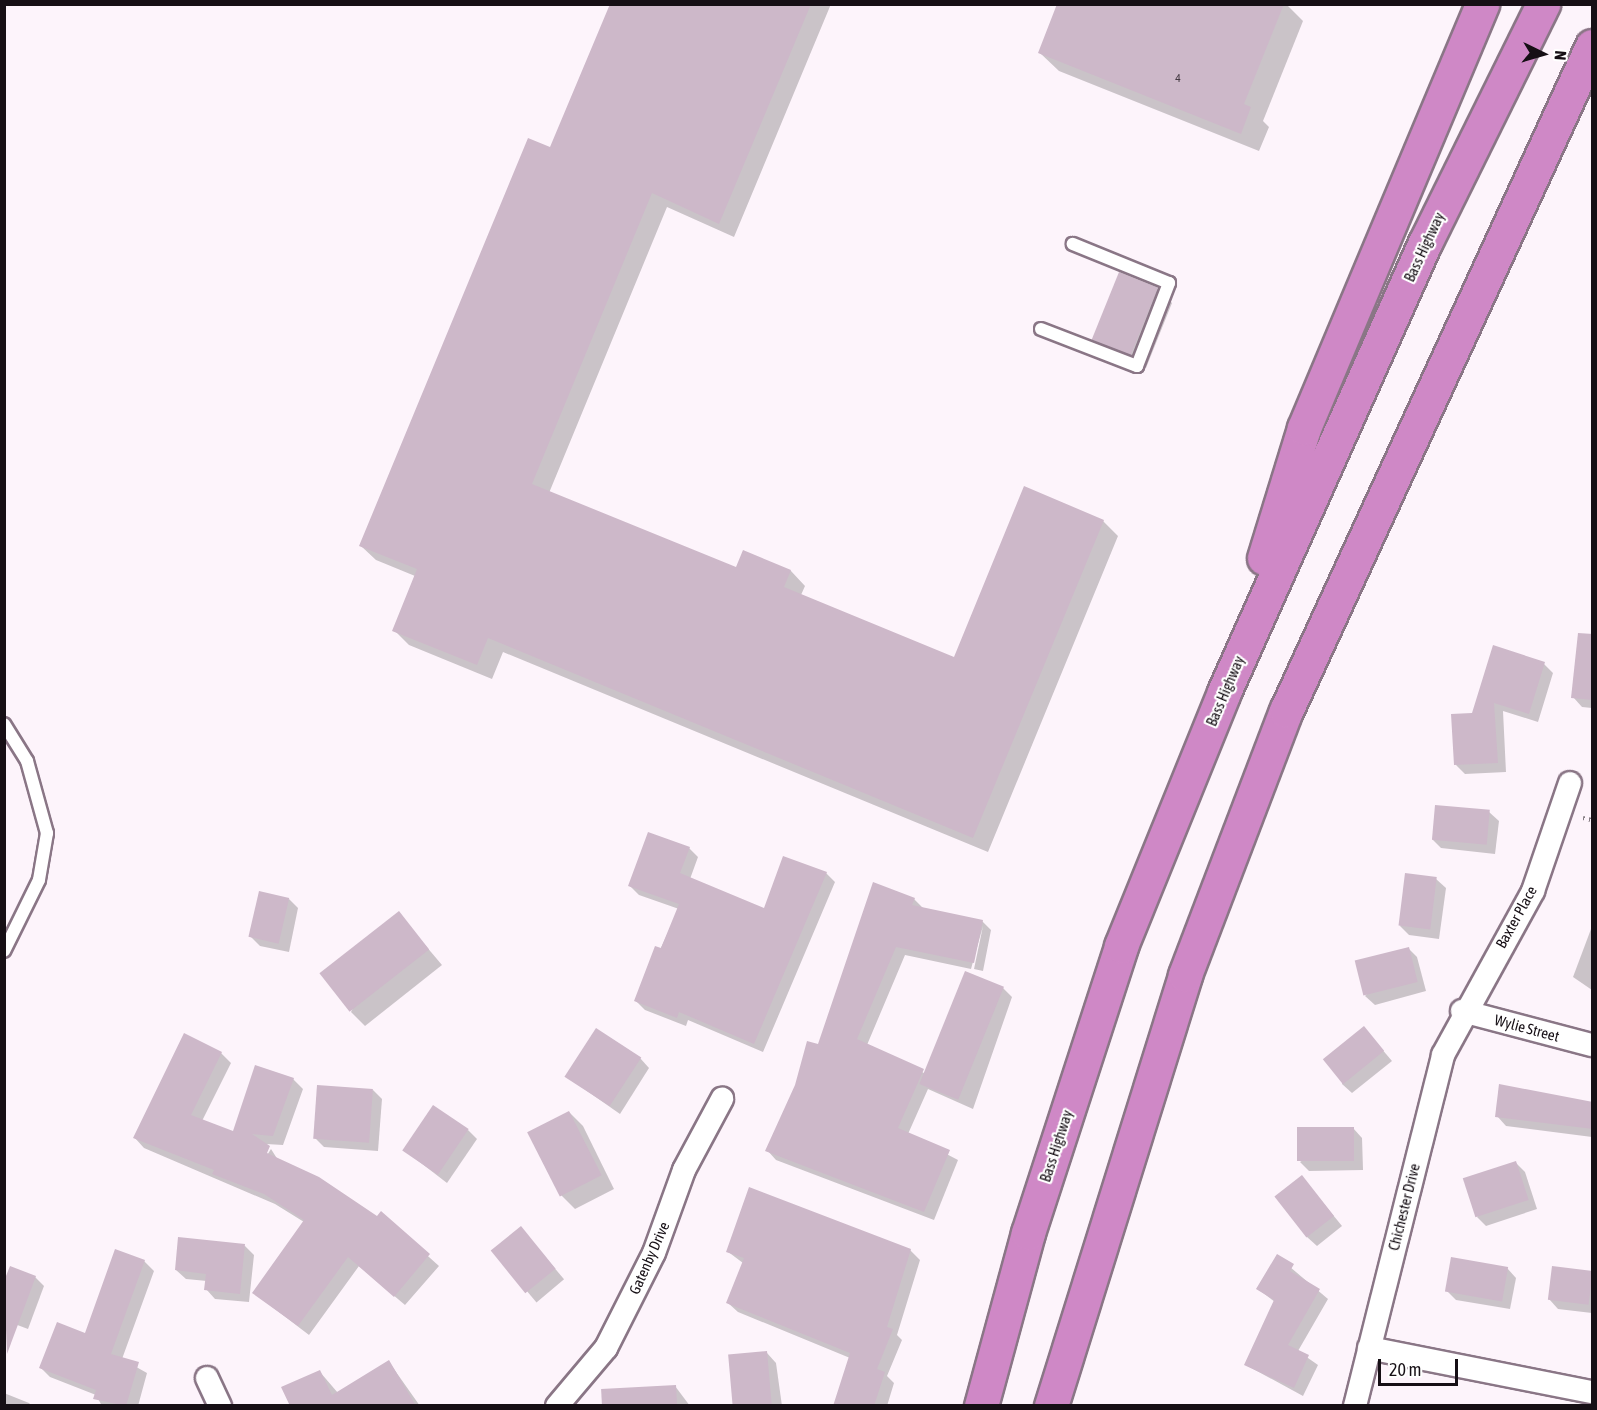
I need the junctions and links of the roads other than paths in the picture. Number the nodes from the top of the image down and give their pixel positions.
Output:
1 (1482, 4) edge
2 (1543, 4) edge
3 (1593, 46) edge
4 (1074, 244) dead end
5 (1041, 329) dead end
6 (1224, 692) junction
7 (4, 724) edge
8 (1570, 783) dead end
9 (4, 951) edge
10 (1462, 1011) junction
11 (1593, 1045) edge
12 (722, 1099) dead end
13 (1369, 1347) junction
14 (207, 1378) dead end
15 (1593, 1392) edge
16 (220, 1406) edge
17 (558, 1406) edge
18 (981, 1406) edge
19 (1052, 1406) edge
20 (1354, 1406) edge

1 - 6 highway
2 - 6 highway, Bass Highway
3 - 19 highway
4 - 5 lane
6 - 18 highway, Bass Highway
7 - 9 lane
8 - 10 street, Baxter Place
10 - 11 street, Wylie Street
10 - 13 street, Chichester Drive
12 - 17 street, Gatenby Drive
13 - 15 street
13 - 20 street, Chichester Drive
14 - 16 street

